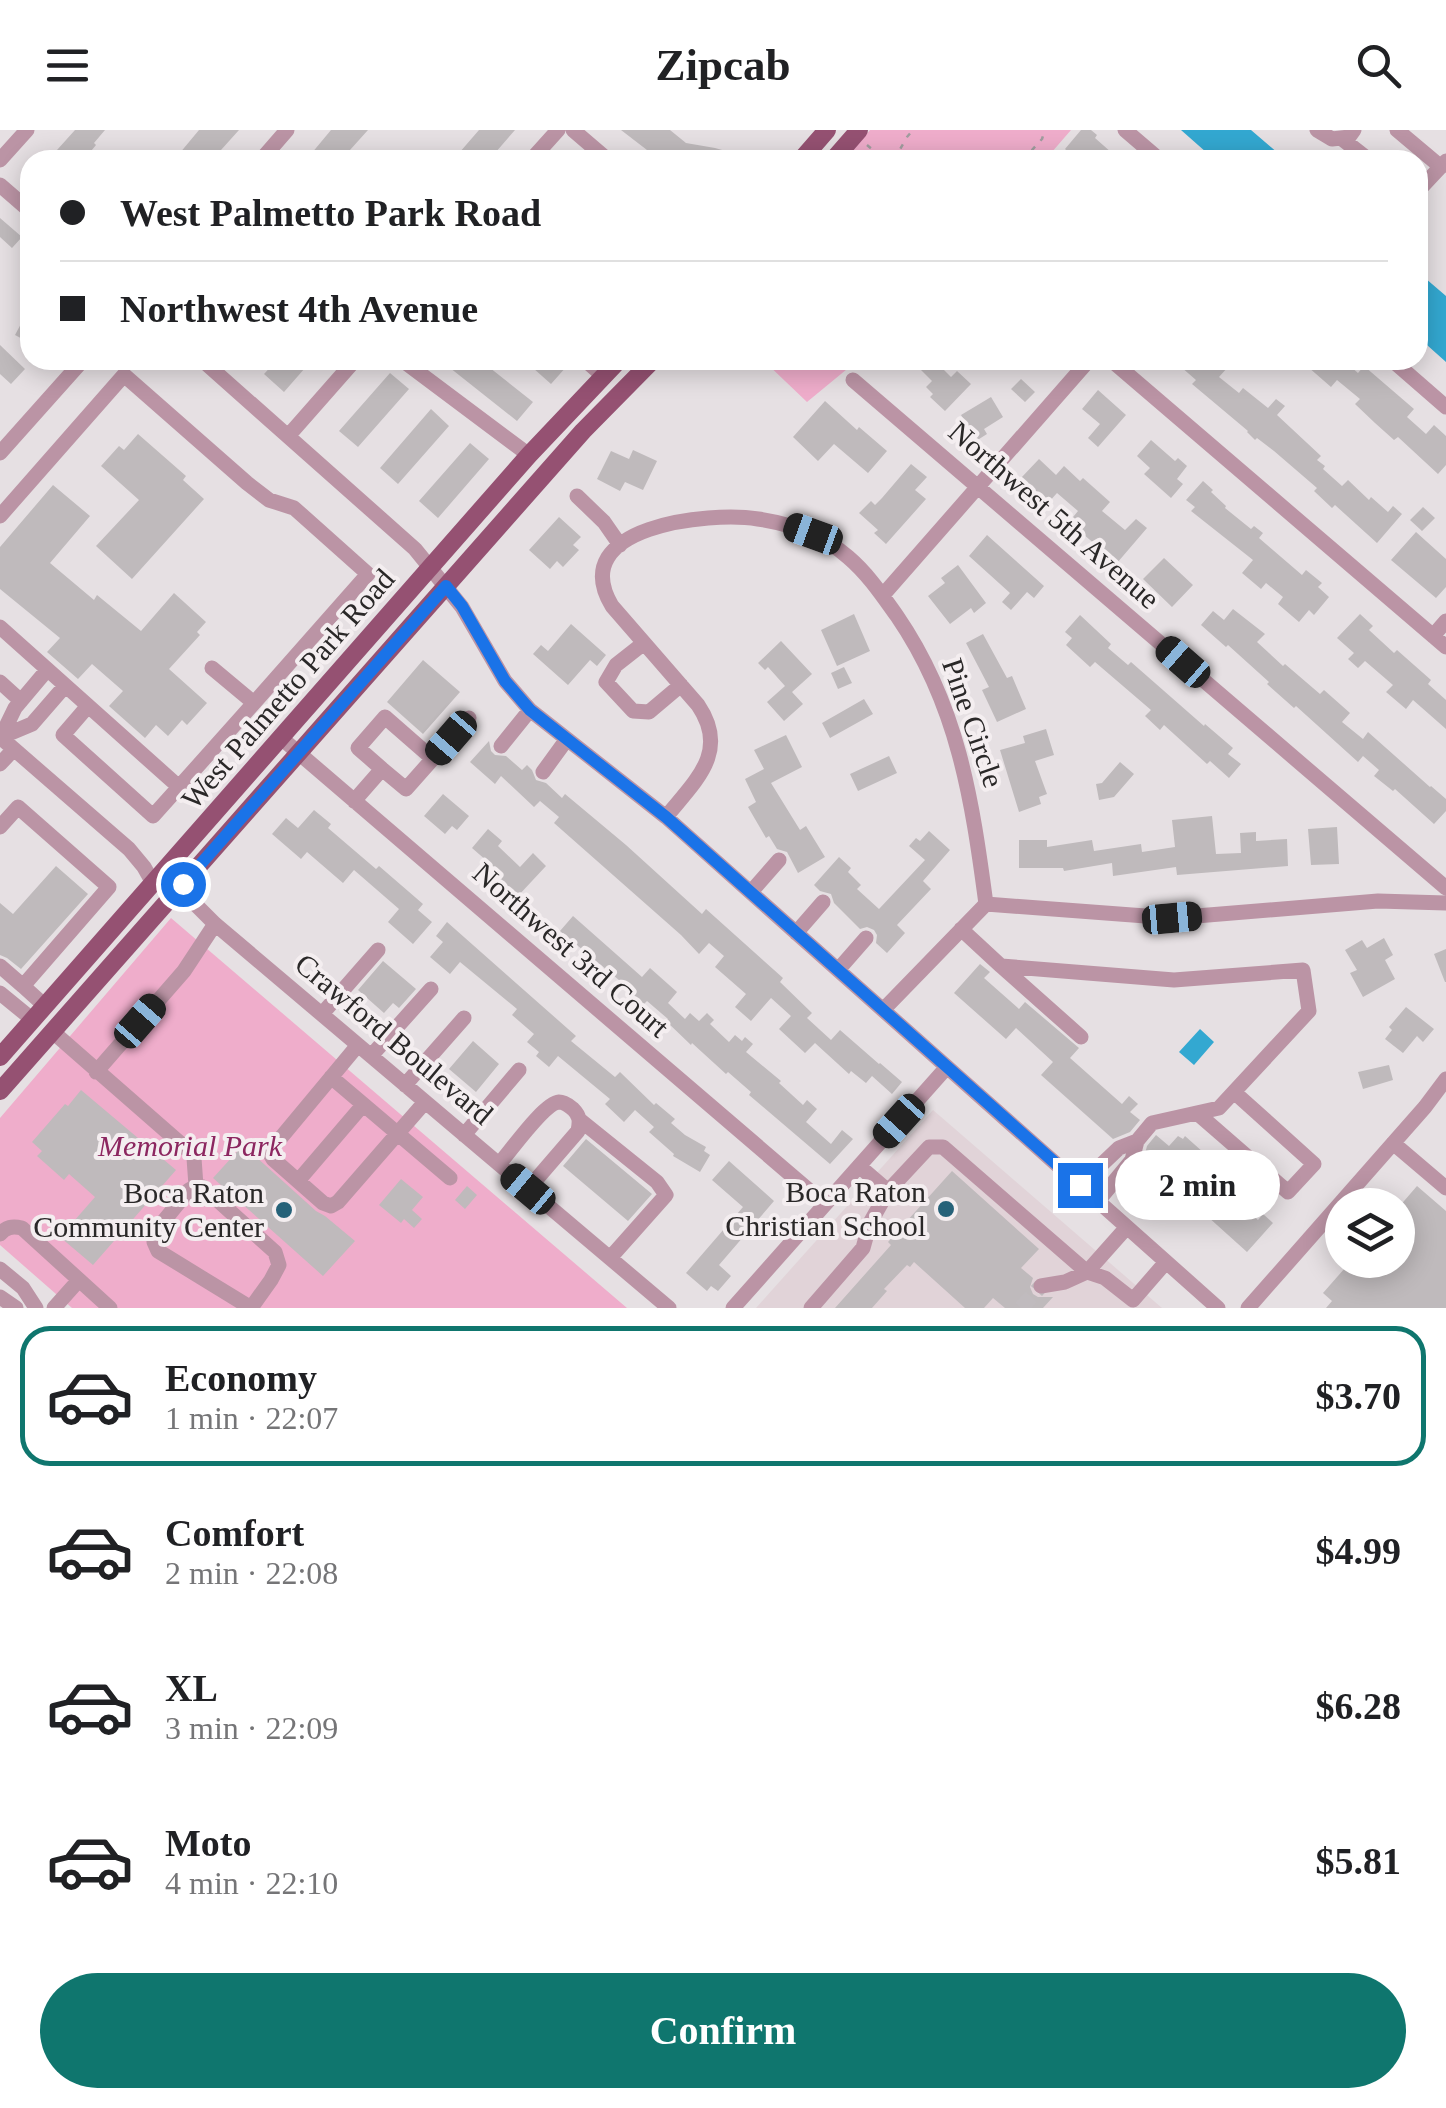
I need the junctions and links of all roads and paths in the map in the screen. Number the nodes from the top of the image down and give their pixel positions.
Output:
1 (27, 130) edge
2 (287, 130) edge
3 (558, 130) edge
4 (573, 130) edge
5 (827, 130) edge
6 (1125, 130) edge
7 (1317, 130) edge
8 (1397, 130) edge
9 (858, 132) edge
10 (1348, 134) edge
11 (270, 150) edge
12 (540, 150) edge
13 (594, 150) edge
14 (809, 150) edge
15 (875, 150) edge
16 (1148, 150) edge
17 (1425, 150) edge
18 (0, 160) edge
19 (0, 185) edge
20 (20, 202) edge
21 (74, 370) edge
22 (214, 370) edge
23 (346, 370) edge
24 (416, 370) edge
25 (596, 370) edge
26 (609, 370) edge
27 (643, 370) edge
28 (1081, 370) edge
29 (1123, 370) edge
30 (1403, 370) edge
31 (603, 376) junction
32 (853, 380) dead end
33 (1446, 407) edge
34 (289, 435) junction
35 (0, 454) edge
36 (529, 454) junction
37 (978, 487) junction
38 (577, 496) dead end
39 (0, 516) edge
40 (620, 545) junction
41 (431, 568) junction
42 (446, 586) junction
43 (883, 595) junction
44 (1446, 621) edge
45 (0, 628) edge
46 (1433, 636) junction
47 (644, 643) junction
48 (1446, 647) edge
49 (212, 668) dead end
50 (47, 670) junction
51 (0, 682) edge
52 (64, 686) junction
53 (681, 686) junction
54 (21, 701) junction
55 (254, 704) junction
56 (88, 706) junction
57 (530, 710) junction
58 (468, 718) dead end
59 (0, 737) edge
60 (280, 737) junction
61 (567, 739) junction
62 (502, 746) dead end
63 (14, 749) junction
64 (298, 753) junction
65 (433, 758) junction
66 (0, 764) edge
67 (382, 768) junction
68 (543, 772) dead end
69 (179, 787) junction
70 (354, 801) junction
71 (666, 817) junction
72 (0, 826) edge
73 (199, 831) junction
74 (779, 860) dead end
75 (153, 883) junction
76 (183, 884) junction
77 (1446, 888) edge
78 (751, 892) junction
79 (822, 902) dead end
80 (1446, 903) edge
81 (986, 904) junction
82 (215, 924) junction
83 (144, 928) junction
84 (961, 929) junction
85 (796, 933) junction
86 (866, 938) dead end
87 (378, 950) dead end
88 (0, 966) edge
89 (1001, 966) junction
90 (838, 970) junction
91 (23, 986) junction
92 (431, 989) dead end
93 (0, 993) edge
94 (883, 1010) junction
95 (39, 1013) junction
96 (322, 1014) junction
97 (464, 1018) dead end
98 (53, 1032) junction
99 (1080, 1038) dead end
100 (358, 1045) junction
101 (372, 1056) junction
102 (0, 1057) edge
103 (947, 1067) junction
104 (519, 1070) dead end
105 (96, 1072) junction
106 (331, 1077) junction
107 (1446, 1079) edge
108 (405, 1085) junction
109 (0, 1092) edge
110 (1234, 1092) junction
111 (425, 1102) junction
112 (364, 1105) junction
113 (1197, 1113) junction
114 (580, 1120) junction
115 (398, 1135) junction
116 (464, 1135) junction
117 (1137, 1140) junction
118 (1393, 1143) junction
119 (1110, 1156) junction
120 (499, 1164) junction
121 (859, 1166) junction
122 (1124, 1169) junction
123 (450, 1178) dead end
124 (298, 1181) junction
125 (1080, 1185) junction
126 (196, 1186) junction
127 (1446, 1188) edge
128 (528, 1189) junction
129 (888, 1191) junction
130 (1098, 1201) junction
131 (825, 1204) junction
132 (1127, 1227) junction
133 (0, 1234) edge
134 (610, 1258) junction
135 (1166, 1262) junction
136 (0, 1269) edge
137 (1086, 1272) junction
138 (79, 1280) junction
139 (1041, 1286) tunnel mouth
140 (1134, 1305) edge
141 (36, 1308) edge
142 (54, 1308) edge
143 (110, 1308) edge
144 (252, 1308) edge
145 (668, 1308) edge
146 (733, 1308) edge
147 (811, 1308) edge
148 (1218, 1308) edge
149 (1248, 1308) edge

1 - 18 street
2 - 11 street
3 - 12 street
4 - 13 street
5 - 14 main road
6 - 16 street
7 - 10 street
8 - 17 street
9 - 15 path
19 - 20 street
21 - 35 street
22 - 34 street
23 - 34 street
24 - 36 street
25 - 31 street
26 - 31 main road, West Palmetto Park Road
27 - 42 main road, West Palmetto Park Road
28 - 37 street
29 - 46 street
30 - 33 street
31 - 36 main road, West Palmetto Park Road
32 - 37 street, Northwest 5th Avenue
34 - 41 street
36 - 41 main road, West Palmetto Park Road
37 - 43 street
37 - 77 street, Northwest 5th Avenue
38 - 40 street
39 - 55 street
40 - 43 street, Pine Circle
40 - 47 street
41 - 42 street
41 - 60 main road, West Palmetto Park Road
42 - 57 street
42 - 64 main road, West Palmetto Park Road
43 - 81 street, Pine Circle
44 - 46 street
45 - 50 street
46 - 48 street
47 - 53 street
47 - 53 street
49 - 55 street
50 - 52 street
50 - 54 street
51 - 54 street
52 - 56 street
52 - 59 street
53 - 71 street
54 - 59 street
55 - 69 street
56 - 69 street
56 - 69 street
57 - 61 street
57 - 62 street
58 - 65 street
59 - 63 street
60 - 64 street, Northwest 3rd Court
60 - 73 main road, West Palmetto Park Road
61 - 68 street
61 - 71 street
63 - 66 street
63 - 75 street
64 - 70 street, Northwest 3rd Court
64 - 76 main road, West Palmetto Park Road
65 - 67 street
65 - 67 street
67 - 70 street
70 - 131 street, Northwest 3rd Court
71 - 78 street
72 - 91 street
73 - 75 main road, West Palmetto Park Road
73 - 76 main road
74 - 78 street
75 - 83 main road
75 - 95 main road, West Palmetto Park Road
76 - 82 street, Crawford Boulevard
76 - 83 main road, West Palmetto Park Road
78 - 85 street
79 - 85 street
80 - 81 street
81 - 84 street
82 - 96 street, Crawford Boulevard
82 - 105 street
83 - 98 main road, West Palmetto Park Road
84 - 89 street
84 - 94 street
85 - 90 street
86 - 90 street
87 - 96 street
88 - 91 street
89 - 99 street
89 - 110 street
90 - 94 street
91 - 95 street
92 - 101 street
93 - 95 street
94 - 103 street
95 - 102 main road, West Palmetto Park Road
96 - 100 street, Crawford Boulevard
97 - 108 street
98 - 105 street
98 - 109 main road, West Palmetto Park Road
100 - 101 street, Crawford Boulevard
100 - 106 street
101 - 108 street, Crawford Boulevard
103 - 121 street
103 - 125 street
104 - 116 street
105 - 126 street
106 - 112 street
106 - 124 street
107 - 118 street
108 - 111 street, Crawford Boulevard
110 - 113 street
110 - 113 street
111 - 115 street
111 - 116 street, Crawford Boulevard
112 - 115 street
112 - 124 street
113 - 117 street
114 - 120 street
114 - 128 street
114 - 134 street
115 - 123 street
115 - 124 street
116 - 120 street, Crawford Boulevard
117 - 119 street
117 - 122 street
118 - 127 street
118 - 149 street
119 - 122 street
119 - 125 street
120 - 128 street, Crawford Boulevard
121 - 129 street
121 - 131 street
122 - 130 street
125 - 130 street
126 - 144 street
126 - 144 street
128 - 134 street, Crawford Boulevard
129 - 137 street
129 - 147 street
130 - 132 street
131 - 146 street
132 - 135 street
132 - 137 street
133 - 138 street
134 - 145 street, Crawford Boulevard
135 - 140 street
135 - 148 street
136 - 141 street
137 - 139 street
137 - 140 street
138 - 142 street
138 - 143 street

